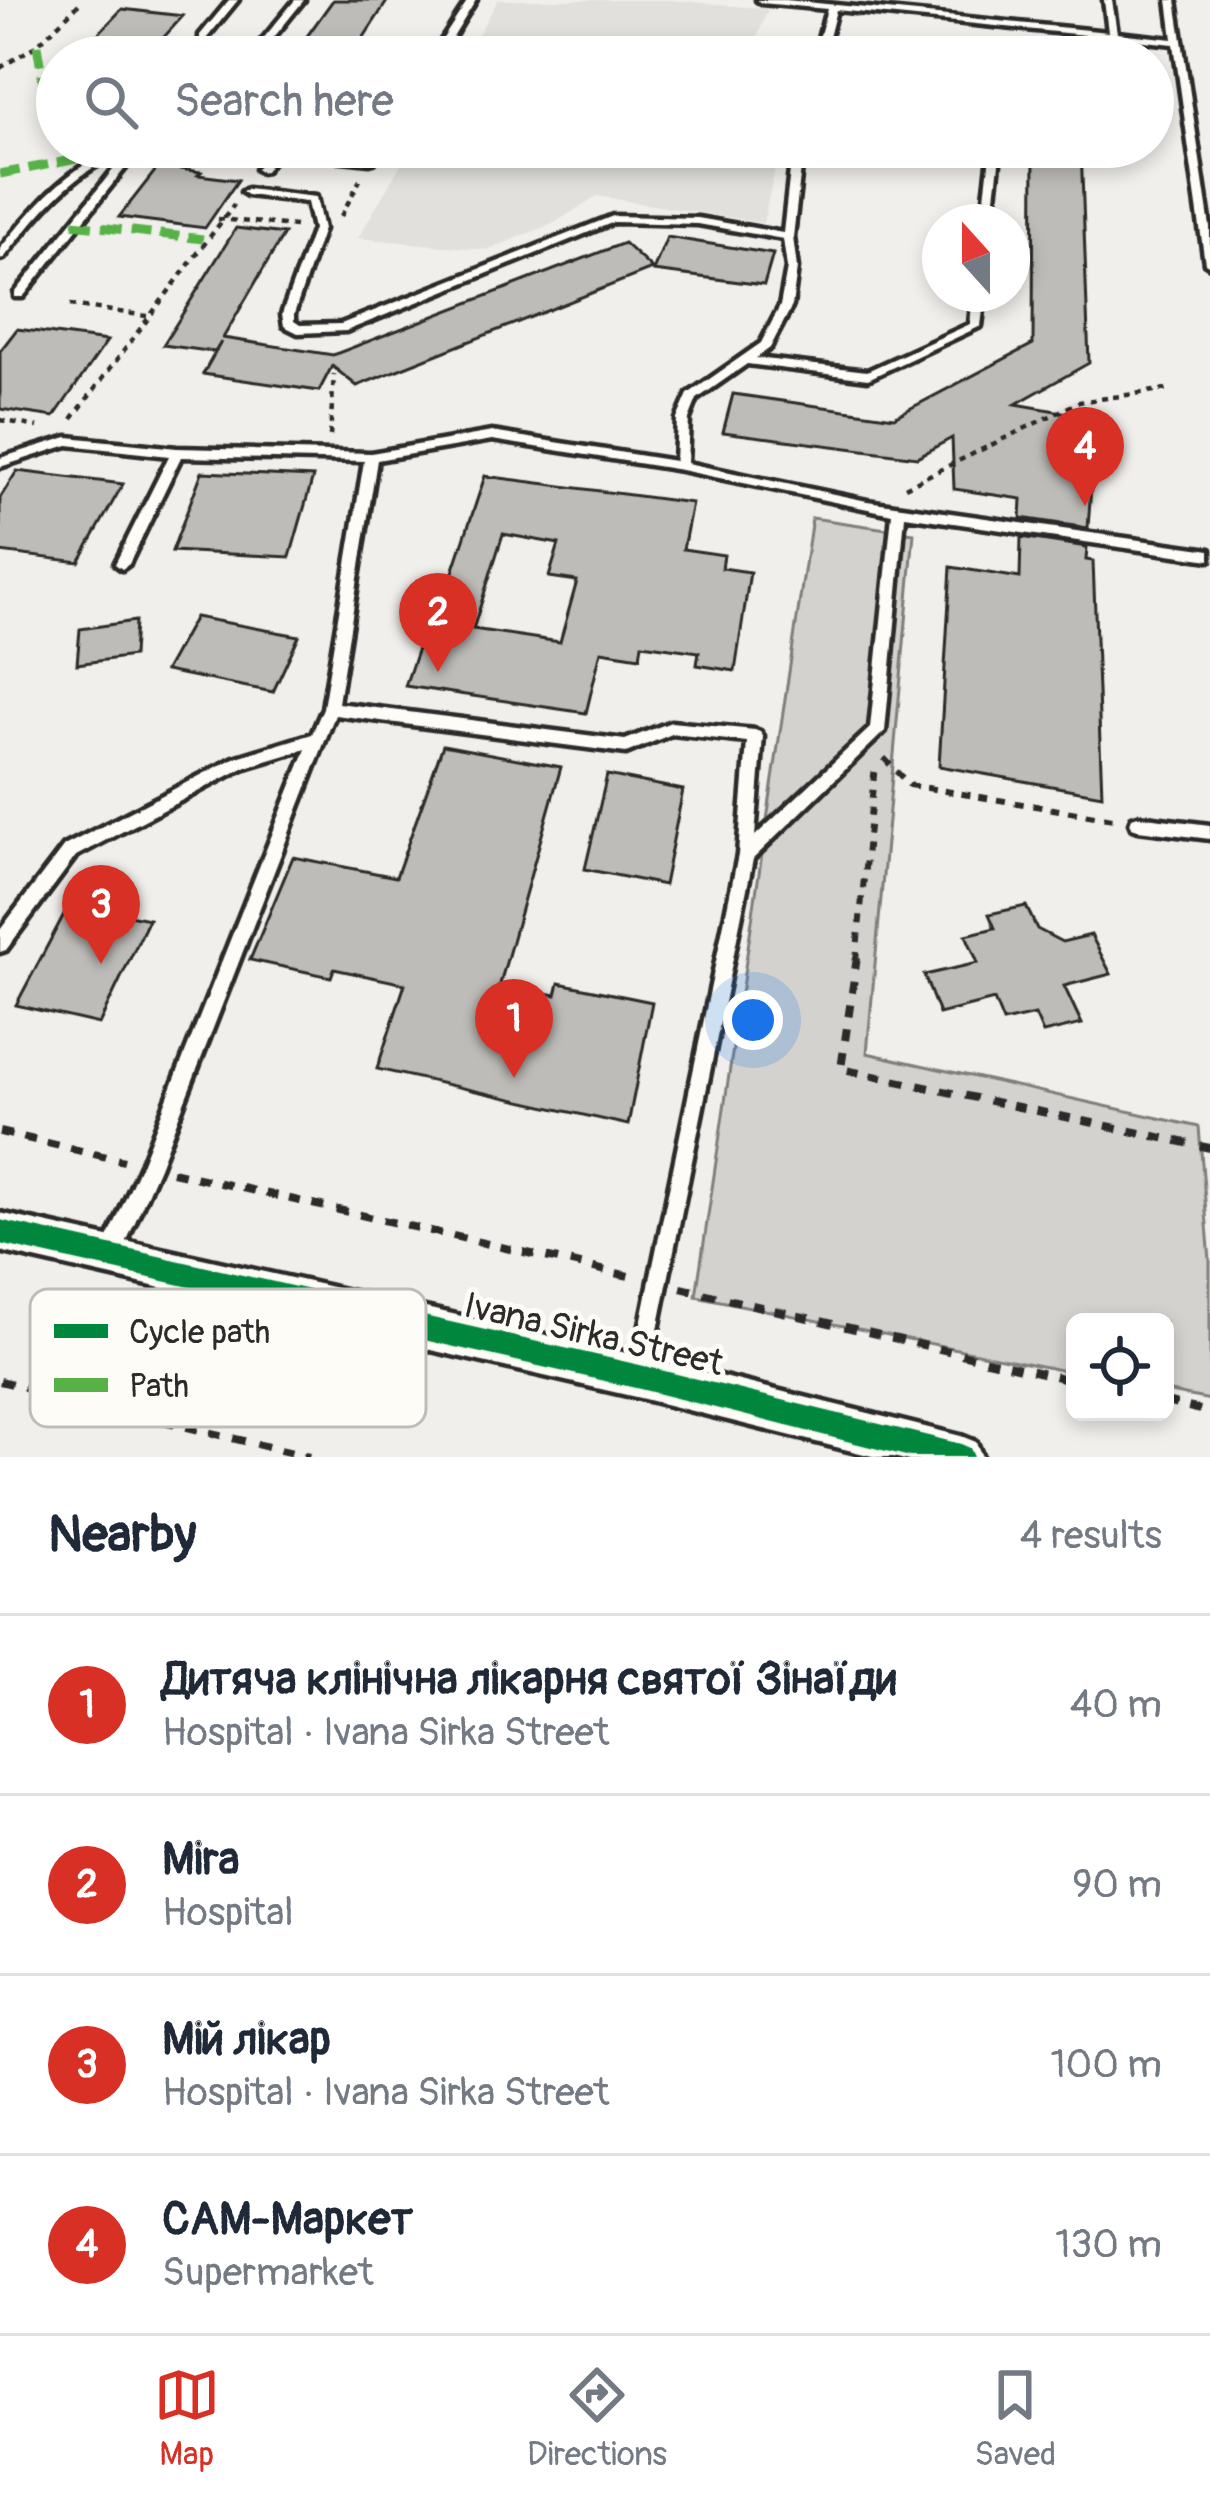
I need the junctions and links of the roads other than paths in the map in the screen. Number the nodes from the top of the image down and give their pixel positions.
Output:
1 (234, 0) edge
2 (300, 0) edge
3 (472, 0) edge
4 (761, 0) edge
5 (1108, 0) edge
6 (1172, 0) edge
7 (832, 8) junction
8 (1113, 35) junction
9 (205, 36) edge
10 (271, 36) edge
11 (449, 36) edge
12 (825, 36) edge
13 (1122, 36) edge
14 (1174, 42) edge
15 (1178, 42) junction
16 (84, 168) edge
17 (118, 168) edge
18 (792, 168) edge
19 (993, 168) edge
20 (247, 192) road end
21 (989, 204) edge
22 (788, 237) junction
23 (0, 256) edge
24 (1210, 263) edge
25 (19, 296) dead end
26 (977, 312) edge
27 (744, 359) junction
28 (177, 452) junction
29 (371, 457) junction
30 (0, 463) edge
31 (681, 466) junction
32 (899, 511) junction
33 (1210, 555) edge
34 (122, 564) dead end
35 (330, 708) junction
36 (319, 739) junction
37 (1138, 823) road end
38 (1210, 832) edge
39 (746, 855) junction
40 (0, 944) edge
41 (0, 1232) edge
42 (110, 1256) junction
43 (256, 1289) edge
44 (426, 1328) edge
45 (640, 1376) junction
46 (962, 1457) edge

1 - 9 lane
2 - 10 lane
3 - 11 lane
4 - 7 lane
5 - 8 lane
6 - 15 lane
7 - 8 lane
7 - 12 lane
8 - 13 lane
14 - 15 lane
15 - 24 lane
16 - 23 lane
17 - 25 lane
18 - 22 lane
19 - 21 lane
20 - 22 lane
22 - 27 lane
26 - 27 lane
27 - 31 lane
28 - 29 lane
28 - 30 lane
28 - 34 lane
29 - 31 lane
29 - 35 lane
31 - 32 lane
32 - 33 lane
32 - 39 lane
35 - 36 lane
35 - 39 lane
36 - 40 lane
36 - 42 lane
37 - 38 lane
39 - 45 lane
41 - 42 street, Ivana Sirka Street
42 - 43 street, Ivana Sirka Street
44 - 45 street, Ivana Sirka Street
45 - 46 street, Ivana Sirka Street

